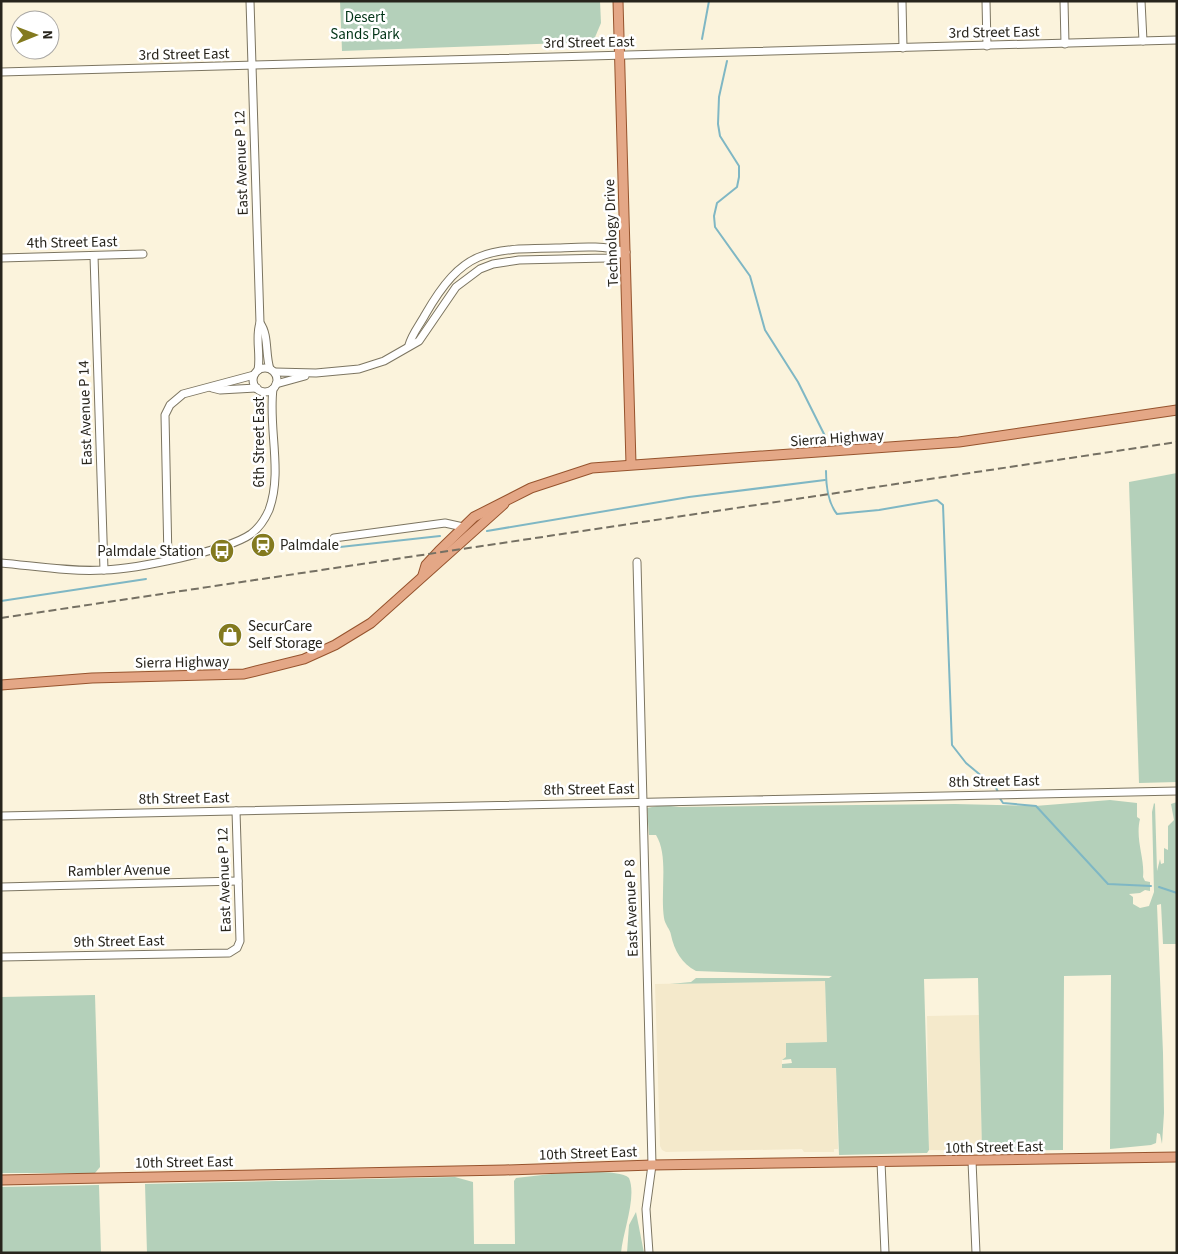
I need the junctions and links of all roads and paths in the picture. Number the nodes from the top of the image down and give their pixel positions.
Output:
1 (250, 1) edge
2 (618, 1) edge
3 (902, 1) edge
4 (986, 1) edge
5 (1064, 1) edge
6 (1142, 1) edge
7 (1177, 40) edge
8 (1143, 41) junction
9 (1065, 44) junction
10 (987, 46) junction
11 (903, 48) junction
12 (620, 55) junction
13 (251, 66) junction
14 (1, 72) edge
15 (626, 252) junction
16 (143, 254) dead end
17 (94, 256) junction
18 (1, 258) edge
19 (260, 323) junction
20 (409, 345) junction
21 (273, 371) junction
22 (256, 373) junction
23 (316, 373) junction
24 (275, 387) junction
25 (212, 388) junction
26 (257, 388) junction
27 (1177, 410) edge
28 (631, 464) junction
29 (504, 503) junction
30 (463, 527) junction
31 (334, 538) dead end
32 (168, 560) junction
33 (637, 562) dead end
34 (1, 563) edge
35 (104, 570) junction
36 (424, 575) junction
37 (1, 686) edge
38 (1177, 791) edge
39 (642, 802) junction
40 (236, 811) junction
41 (1, 816) edge
42 (238, 882) junction
43 (1, 887) edge
44 (237, 948) joint
45 (1, 958) edge
46 (1177, 1157) edge
47 (972, 1161) junction
48 (881, 1162) junction
49 (652, 1165) junction
50 (1, 1180) edge
51 (649, 1253) edge
52 (885, 1253) edge
53 (976, 1253) edge

1 - 13 street, East Avenue P 12
2 - 12 main road, Technology Drive
3 - 11 street
4 - 10 street
5 - 9 street
6 - 8 street
7 - 8 street, 3rd Street East
8 - 9 street, 3rd Street East
9 - 10 street, 3rd Street East
10 - 11 street, 3rd Street East
11 - 12 street, 3rd Street East
12 - 13 street, 3rd Street East
12 - 15 main road, Technology Drive
13 - 14 street, 3rd Street East
13 - 19 street, East Avenue P 12
15 - 20 street
15 - 20 street
15 - 28 main road, Technology Drive
16 - 17 street, 4th Street East
17 - 18 street, 4th Street East
17 - 35 street, East Avenue P 14
19 - 21 street, East Avenue P 12
19 - 22 street, East Avenue P 12
20 - 23 street
21 - 22 street
21 - 23 street
21 - 24 street
22 - 25 street
22 - 26 street
23 - 24 street
24 - 26 street
24 - 32 street, 6th Street East
25 - 26 street
25 - 32 street
27 - 28 main road, Sierra Highway
28 - 29 main road, Sierra Highway
29 - 30 main road, Sierra Highway
29 - 36 main road, Sierra Highway
30 - 31 street
30 - 36 main road, Sierra Highway
32 - 35 street, 6th Street East
33 - 39 street, East Avenue P 8
34 - 35 street, 6th Street East
36 - 37 main road, Sierra Highway
38 - 39 street, 8th Street East
39 - 40 street, 8th Street East
39 - 49 street, East Avenue P 8
40 - 41 street, 8th Street East
40 - 42 street, East Avenue P 12
42 - 43 street, Rambler Avenue
42 - 44 street, East Avenue P 12
44 - 45 street, 9th Street East
46 - 47 main road, 10th Street East
47 - 48 main road, 10th Street East
47 - 53 street
48 - 49 main road, 10th Street East
48 - 52 street
49 - 50 main road, 10th Street East
49 - 51 street, East Avenue P 8

